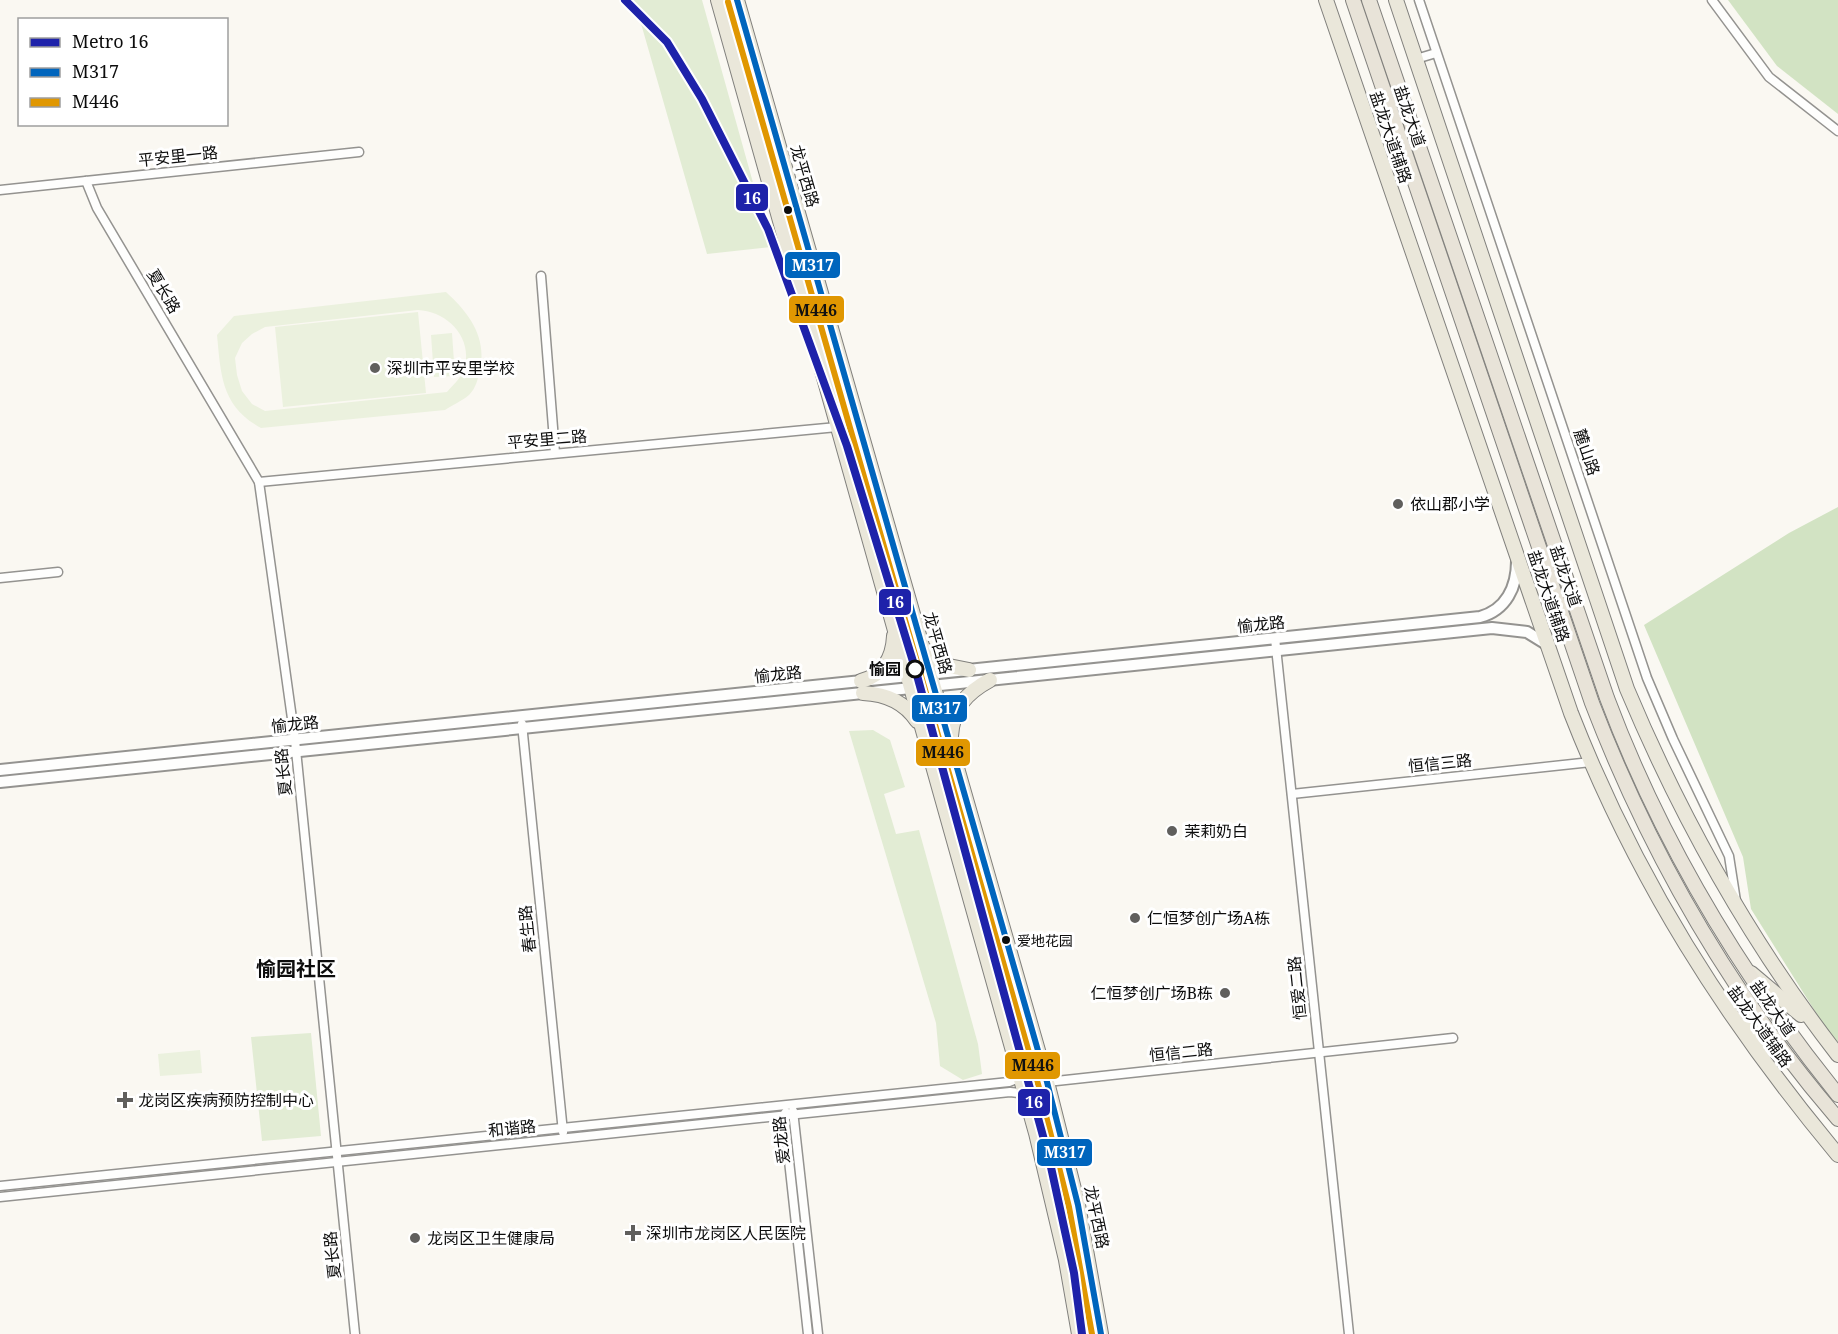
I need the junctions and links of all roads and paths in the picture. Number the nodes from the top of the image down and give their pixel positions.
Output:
1 (718, 0) edge
2 (737, 0) edge
3 (1326, 0) edge
4 (1353, 0) edge
5 (1369, 0) edge
6 (1396, 0) edge
7 (1419, 0) edge
8 (1712, 0) edge
9 (749, 41) junction
10 (730, 46) junction
11 (1436, 53) junction
12 (1416, 59) junction
13 (1838, 131) edge
14 (359, 152) dead end
15 (86, 181) junction
16 (0, 190) edge
17 (540, 276) dead end
18 (844, 372) junction
19 (824, 378) junction
20 (837, 427) junction
21 (555, 453) junction
22 (259, 482) junction
23 (1517, 555) junction
24 (58, 572) dead end
25 (0, 578) edge
26 (893, 625) junction
27 (1275, 638) junction
28 (1548, 645) junction
29 (922, 647) junction
30 (1276, 650) junction
31 (969, 670) junction
32 (932, 680) junction
33 (990, 680) junction
34 (909, 682) junction
35 (862, 687) junction
36 (521, 716) junction
37 (523, 728) junction
38 (923, 731) junction
39 (296, 745) junction
40 (952, 750) junction
41 (1591, 762) junction
42 (0, 770) edge
43 (0, 782) edge
44 (1292, 794) junction
45 (1736, 909) junction
46 (1743, 967) junction
47 (1731, 975) junction
48 (1819, 1030) junction
49 (1453, 1038) dead end
50 (1319, 1053) junction
51 (1838, 1055) edge
52 (1019, 1073) junction
53 (1774, 1074) junction
54 (1047, 1082) junction
55 (1838, 1095) edge
56 (1026, 1098) junction
57 (792, 1105) junction
58 (788, 1115) junction
59 (1837, 1118) edge
60 (562, 1128) junction
61 (563, 1138) junction
62 (336, 1151) junction
63 (1838, 1155) edge
64 (337, 1162) junction
65 (0, 1186) edge
66 (0, 1197) edge
67 (355, 1334) edge
68 (808, 1334) edge
69 (818, 1334) edge
70 (1079, 1334) edge
71 (1101, 1334) edge
72 (1349, 1334) edge

1 - 10 main road
2 - 9 main road, 龙平西路
3 - 23 main road, 盐龙大道辅路
4 - 47 highway, 盐龙大道
5 - 46 highway, 盐龙大道
6 - 12 main road
7 - 11 street, 麓山路
8 - 13 street
9 - 10 main road
9 - 18 main road, 龙平西路
10 - 19 main road
11 - 12 street
11 - 45 street, 麓山路
12 - 45 main road
14 - 15 street, 平安里一路
15 - 16 street, 平安里一路
15 - 22 street, 夏长路
17 - 21 street
18 - 19 main road
18 - 29 main road, 龙平西路
19 - 20 main road
20 - 21 street, 平安里二路
20 - 26 main road
21 - 22 street, 平安里二路
22 - 39 street, 夏长路
23 - 27 street, 愉龙路
23 - 28 main road, 盐龙大道辅路
24 - 25 street
26 - 34 main road
26 - 35 main road
27 - 30 street, 恒爱二路
27 - 31 street, 愉龙路
28 - 30 street, 愉龙路
28 - 41 main road, 盐龙大道辅路
29 - 31 main road
29 - 32 main road, 龙平西路
30 - 33 street, 愉龙路
30 - 44 street, 恒爱二路
31 - 32 street, 愉龙路
32 - 33 street, 愉龙路
32 - 34 street, 愉龙路
32 - 40 main road, 龙平西路
33 - 40 main road
34 - 35 street, 愉龙路
34 - 38 main road
35 - 36 street, 愉龙路
35 - 37 street, 愉龙路
35 - 38 main road
36 - 37 street, 春生路
36 - 39 street, 愉龙路
37 - 39 street, 愉龙路
37 - 60 street, 春生路
38 - 52 main road
39 - 42 street, 愉龙路
39 - 43 street, 愉龙路
39 - 62 street, 夏长路
40 - 54 main road, 龙平西路
41 - 44 street, 恒信三路
41 - 53 main road, 盐龙大道辅路
44 - 50 street, 恒爱二路
45 - 48 main road
46 - 48 main road
46 - 55 highway, 盐龙大道
47 - 53 main road
47 - 59 highway, 盐龙大道
48 - 51 main road
49 - 50 street, 恒信二路
50 - 54 street, 恒信二路
50 - 72 street, 恒爱二路
52 - 56 main road
52 - 57 street, 和谐路
53 - 63 main road, 盐龙大道辅路
54 - 71 main road, 龙平西路
56 - 58 street, 和谐路
56 - 70 main road
57 - 58 street, 爱龙路
57 - 60 street, 和谐路
58 - 61 street, 和谐路
58 - 68 street, 爱龙路
58 - 69 street, 爱龙路
60 - 61 street, 春生路
60 - 62 street, 和谐路
61 - 64 street, 和谐路
62 - 64 street, 夏长路
62 - 65 street, 和谐路
64 - 66 street, 和谐路
64 - 67 street, 夏长路

